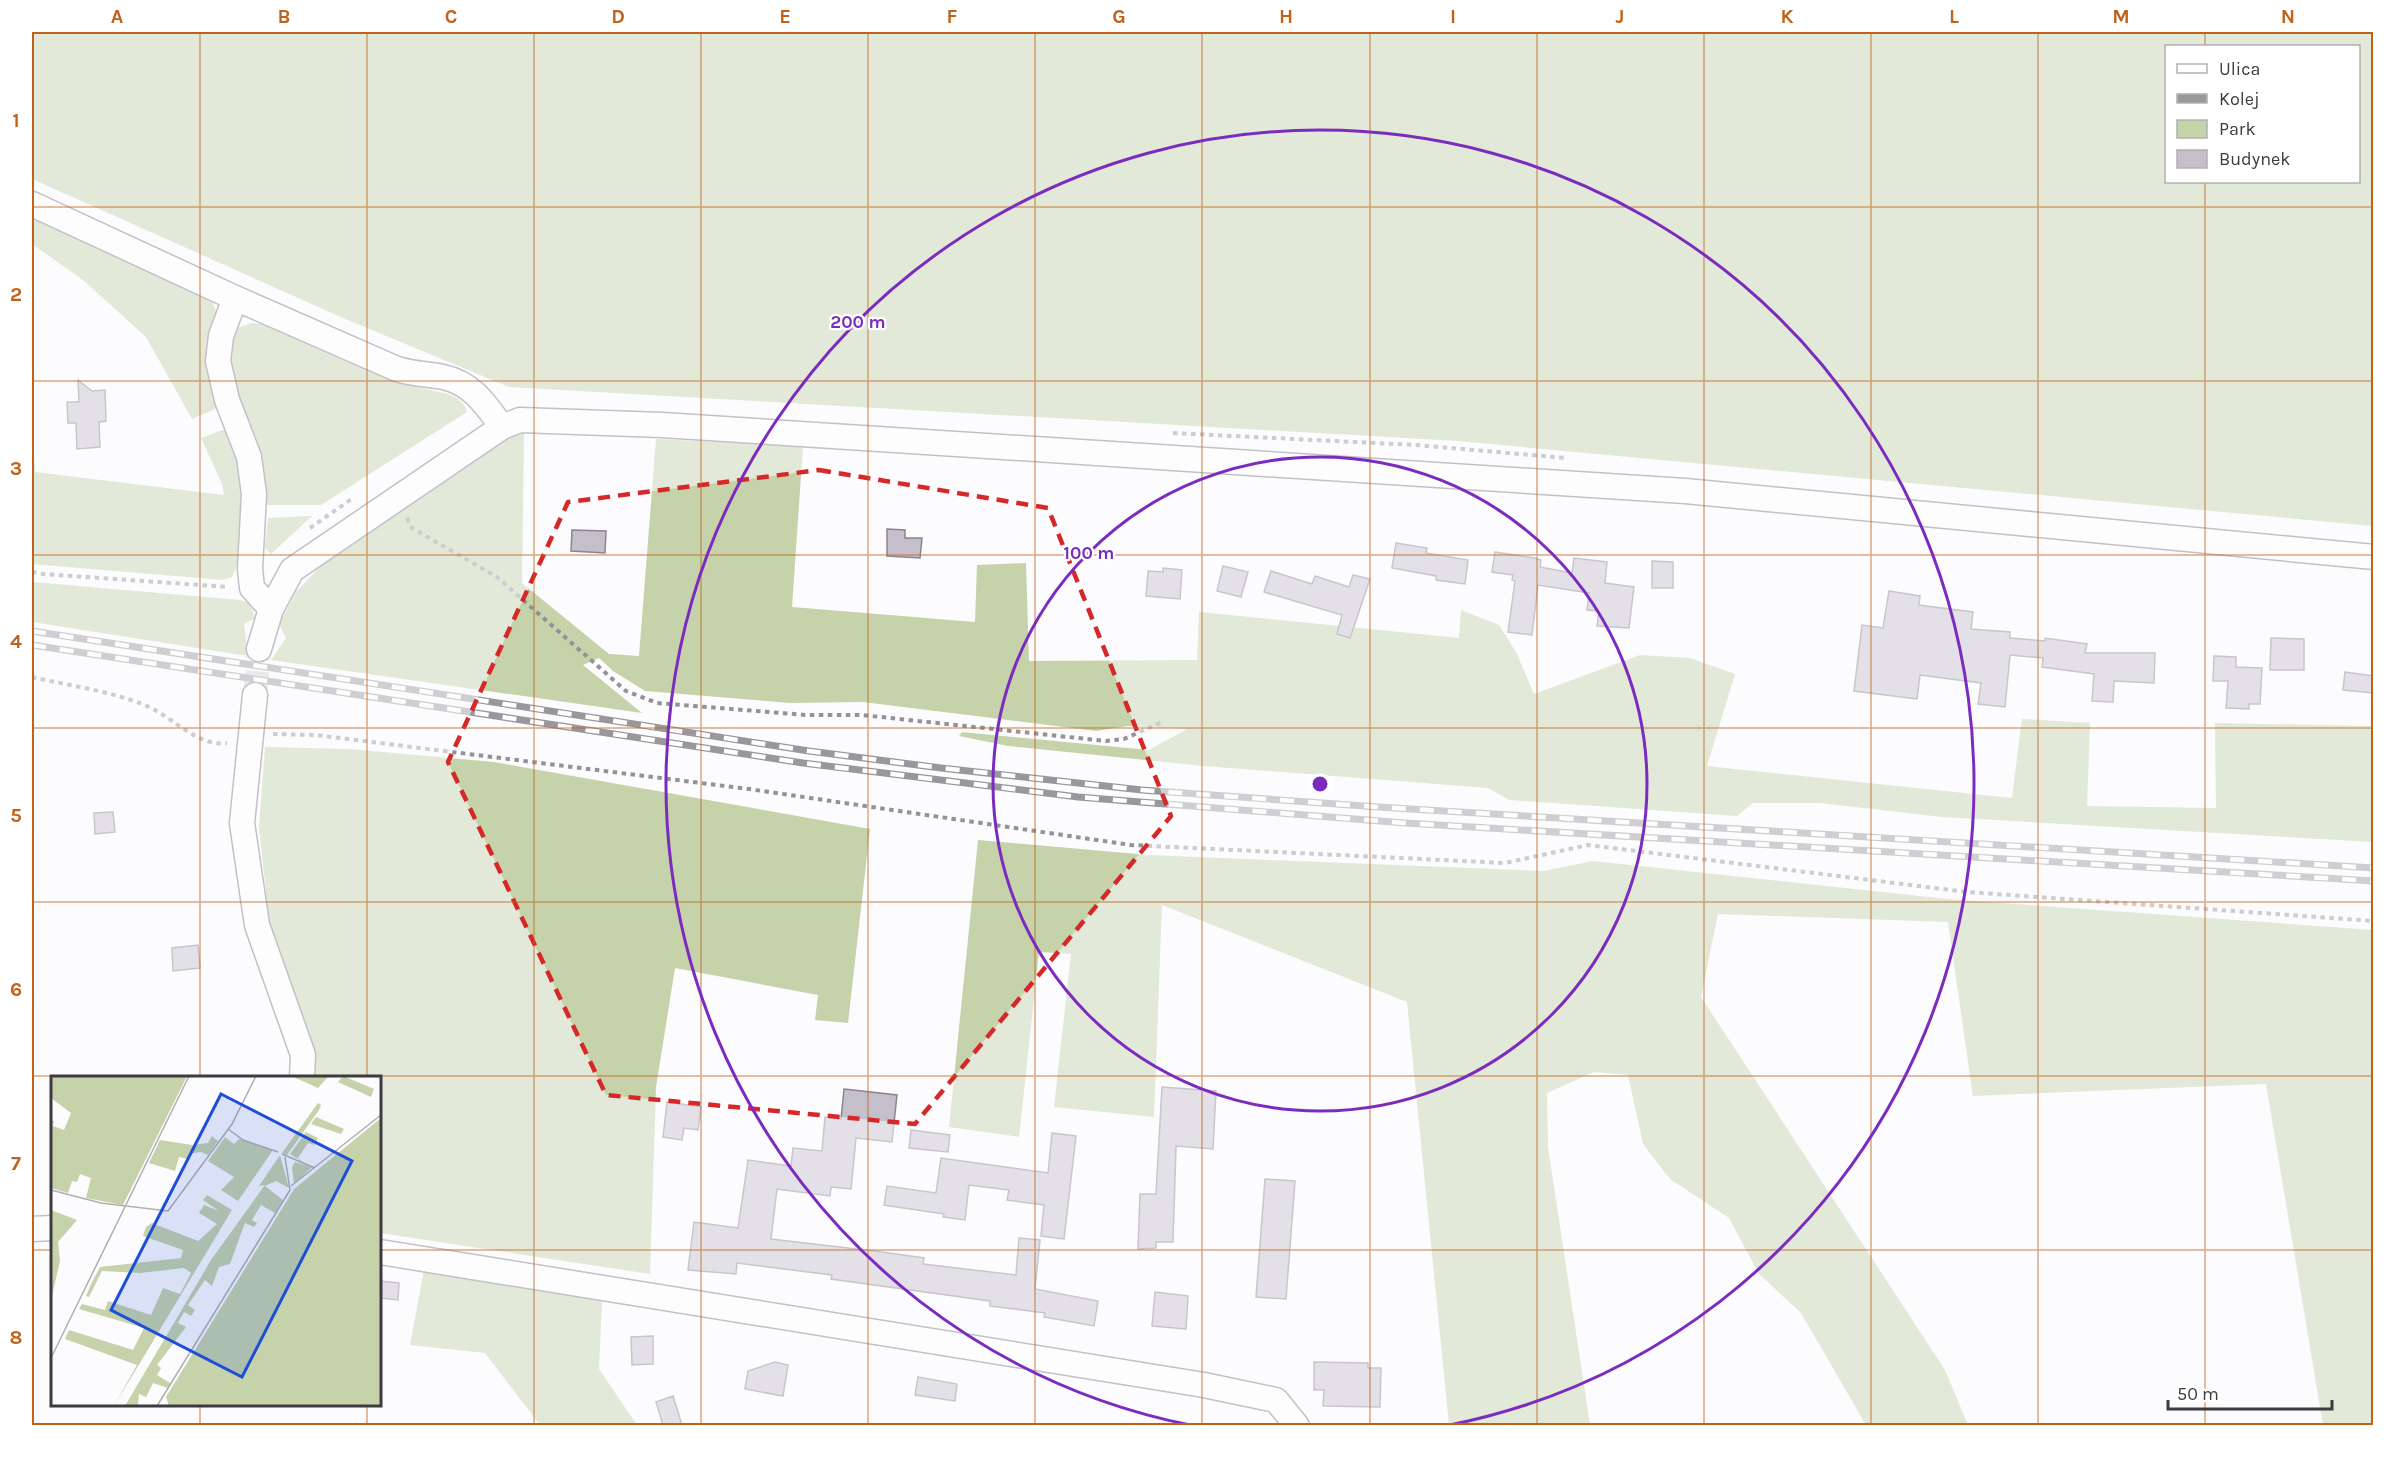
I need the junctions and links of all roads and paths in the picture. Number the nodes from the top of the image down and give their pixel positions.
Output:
1 (32, 204) edge
2 (235, 298) junction
3 (502, 427) junction
4 (395, 500) junction
5 (2373, 557) edge
6 (32, 572) edge
7 (252, 588) junction
8 (271, 609) junction
9 (259, 650) tunnel mouth
10 (32, 677) edge
11 (255, 695) tunnel mouth
12 (1164, 721) dead end
13 (250, 741) junction
14 (2373, 921) edge
15 (302, 1076) edge
16 (51, 1228) edge
17 (32, 1229) edge
18 (381, 1252) edge
19 (1297, 1425) edge

1 - 2 street
2 - 3 street
2 - 7 street
3 - 4 street
3 - 5 street
4 - 8 street
4 - 12 path
6 - 7 path
7 - 8 street
8 - 9 street
10 - 13 path
11 - 13 street
13 - 14 path
13 - 15 street
16 - 17 street
18 - 19 street

